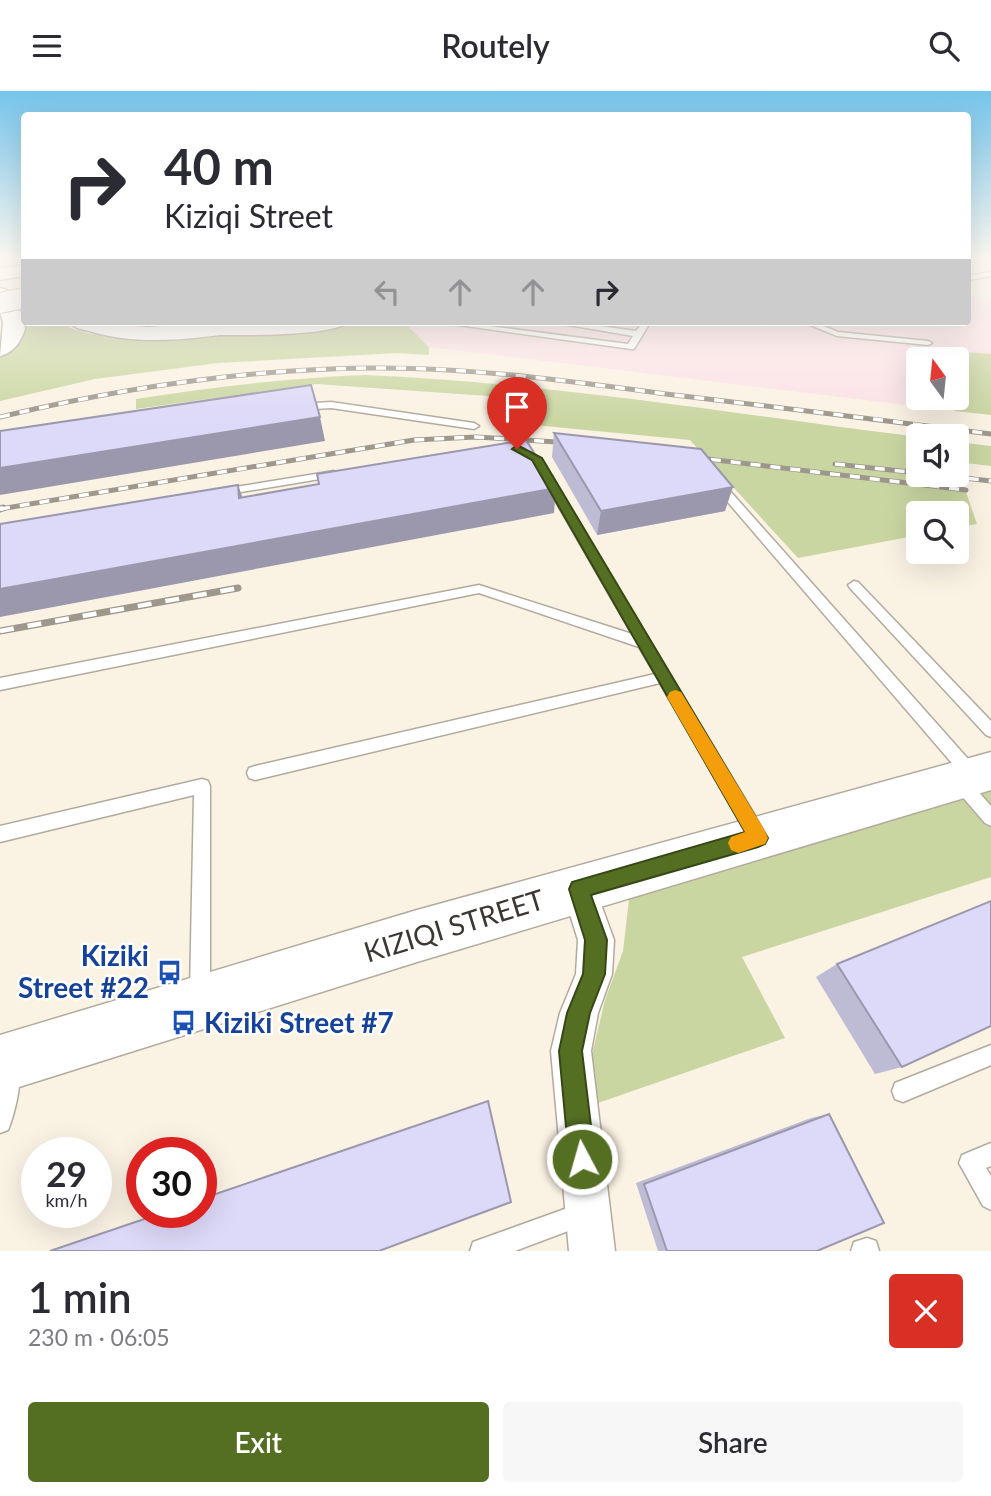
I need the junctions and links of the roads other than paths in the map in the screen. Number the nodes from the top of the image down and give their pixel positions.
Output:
1 (12, 312) edge
2 (21, 316) edge
3 (0, 320) edge
4 (97, 326) edge
5 (236, 326) edge
6 (308, 326) edge
7 (470, 326) edge
8 (583, 326) edge
9 (643, 326) edge
10 (817, 326) edge
11 (195, 331) junction
12 (638, 334) junction
13 (928, 343) dead end
14 (0, 349) edge
15 (285, 409) edge
16 (474, 426) dead end
17 (543, 469) edge
18 (353, 471) edge
19 (717, 483) edge
20 (204, 495) edge
21 (854, 585) dead end
22 (644, 643) junction
23 (664, 677) junction
24 (0, 684) edge
25 (991, 731) edge
26 (256, 773) dead end
27 (979, 786) edge
28 (0, 834) edge
29 (758, 838) junction
30 (579, 889) junction
31 (200, 1004) junction
32 (991, 1055) edge
33 (6, 1062) edge
34 (903, 1091) edge
35 (0, 1122) edge
36 (991, 1154) edge
37 (991, 1198) edge
38 (590, 1232) edge
39 (482, 1251) edge

1 - 14 main road
2 - 3 main road
4 - 11 main road
5 - 11 main road
6 - 11 street
7 - 12 lane
8 - 12 lane
9 - 12 lane
10 - 13 lane
15 - 16 lane
17 - 22 lane
18 - 20 lane
19 - 27 lane
21 - 25 lane
22 - 23 lane
22 - 24 lane
23 - 26 lane
23 - 29 lane
27 - 29 main road, KIZIQI STREET
28 - 31 lane
29 - 30 main road, KIZIQI STREET
30 - 31 main road, KIZIQI STREET
30 - 38 street
31 - 33 main road, KIZIQI STREET
32 - 34 lane
33 - 35 lane
36 - 37 lane
38 - 39 lane

